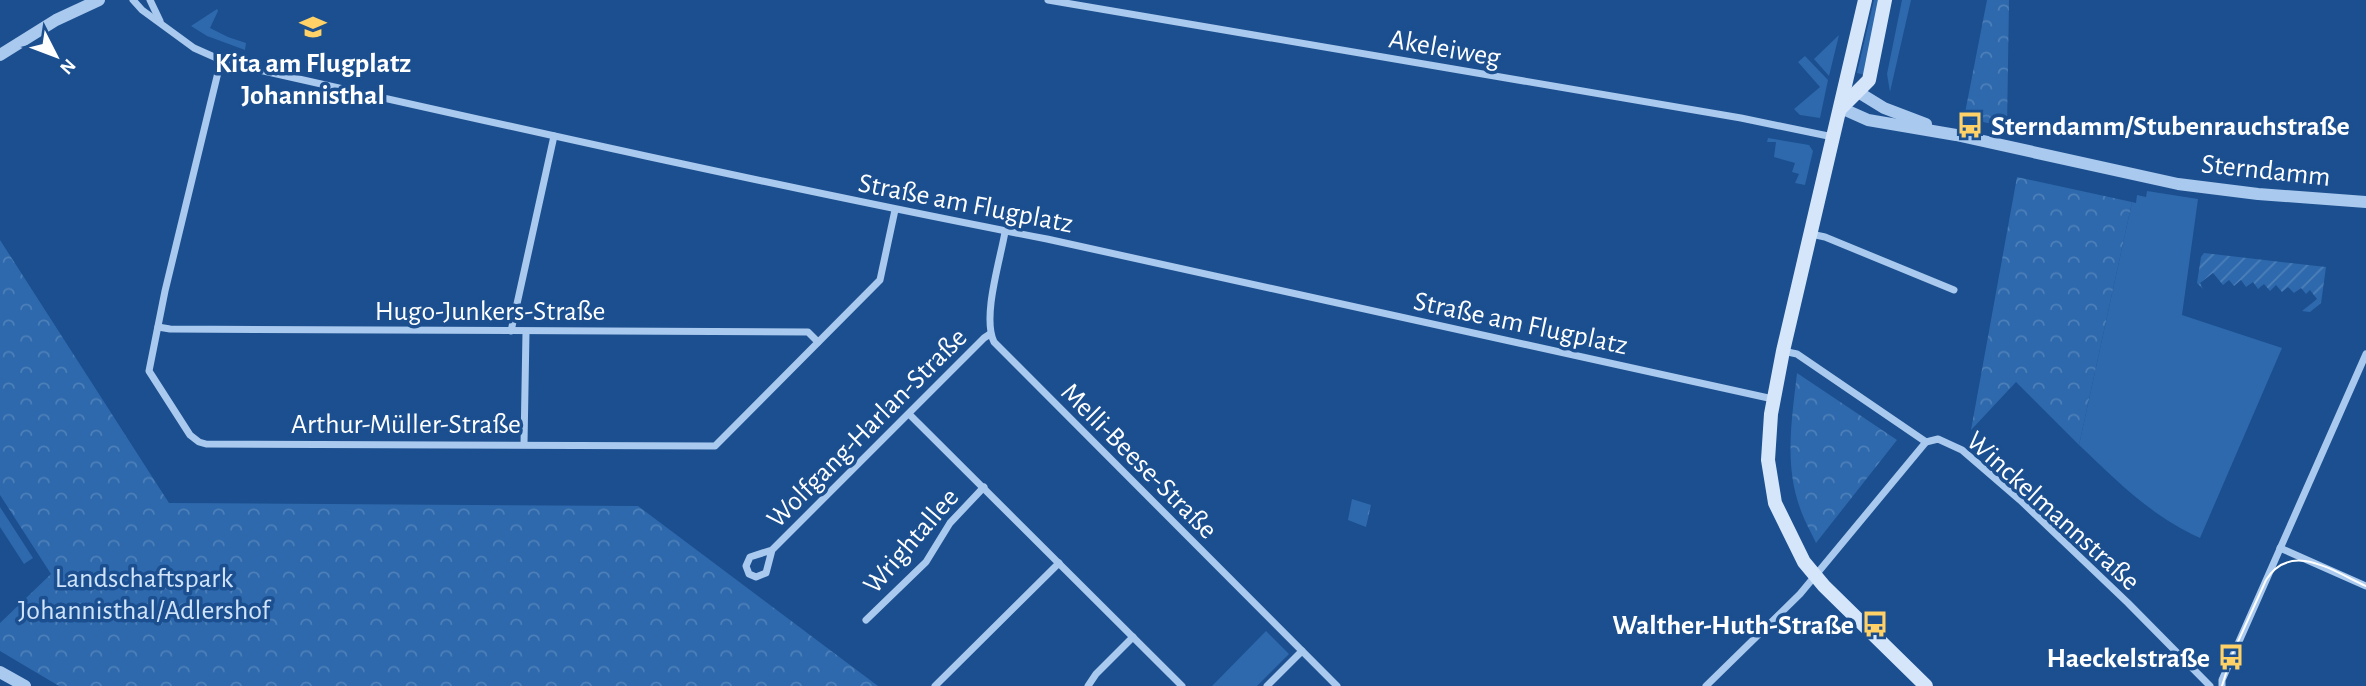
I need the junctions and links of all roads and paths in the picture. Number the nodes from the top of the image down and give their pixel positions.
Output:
1 (81, 0) edge
2 (99, 0) edge
3 (133, 0) edge
4 (150, 0) edge
5 (1048, 0) edge
6 (1865, 0) edge
7 (1885, 0) edge
8 (56, 20) junction
9 (161, 22) junction
10 (0, 55) edge
11 (221, 60) junction
12 (1858, 92) junction
13 (1841, 108) junction
14 (1956, 135) junction
15 (554, 136) junction
16 (1834, 137) junction
17 (2366, 202) edge
18 (895, 209) junction
19 (1006, 232) junction
20 (1811, 233) junction
21 (1954, 290) dead end
22 (158, 327) junction
23 (512, 331) junction
24 (526, 332) junction
25 (990, 334) junction
26 (818, 342) junction
27 (1783, 351) junction
28 (2366, 354) edge
29 (1773, 399) junction
30 (909, 414) junction
31 (1926, 442) junction
32 (524, 444) junction
33 (984, 488) junction
34 (2280, 548) junction
35 (772, 550) dead end
36 (1059, 563) junction
37 (1816, 577) junction
38 (2366, 586) edge
39 (866, 620) dead end
40 (1133, 637) junction
41 (1302, 651) junction
42 (0, 671) edge
43 (24, 686) edge
44 (935, 686) edge
45 (1088, 686) edge
46 (1182, 686) edge
47 (1267, 686) edge
48 (1337, 686) edge
49 (1706, 686) edge
50 (1926, 686) edge
51 (2210, 686) edge
52 (2222, 686) edge

1 - 8 street
2 - 8 street
3 - 9 street, Straße am Flugplatz
4 - 9 street, Straße am Flugplatz
5 - 16 street, Akeleiweg
6 - 13 main road
7 - 12 main road
8 - 10 street
9 - 11 street, Straße am Flugplatz
11 - 15 street, Straße am Flugplatz
11 - 22 street, Arthur-Müller-Straße
12 - 13 main road
12 - 14 street, Sterndamm
13 - 14 street, Sterndamm
13 - 16 main road
14 - 17 street, Sterndamm
15 - 18 street, Straße am Flugplatz
15 - 23 street
16 - 20 main road
18 - 19 street, Straße am Flugplatz
18 - 26 street, Arthur-Müller-Straße
19 - 25 street
19 - 29 street, Straße am Flugplatz
20 - 21 street
20 - 27 main road
22 - 23 street, Hugo-Junkers-Straße
22 - 32 street, Arthur-Müller-Straße
23 - 24 street, Hugo-Junkers-Straße
24 - 26 street, Hugo-Junkers-Straße
24 - 32 street
25 - 30 street, Wolfgang-Harlan-Straße
25 - 41 street, Melli-Beese-Straße
26 - 32 street, Arthur-Müller-Straße
27 - 29 main road
27 - 31 street, Winckelmannstraße
28 - 34 street
29 - 37 main road
30 - 33 street, Wrightallee
30 - 35 street, Wolfgang-Harlan-Straße
31 - 37 street
31 - 51 street, Winckelmannstraße
33 - 36 street, Wrightallee
33 - 39 street, Wrightallee
34 - 38 street
34 - 52 street
36 - 40 street, Wrightallee
36 - 44 street
37 - 49 street
37 - 50 main road
40 - 45 street
40 - 46 street, Wrightallee
41 - 47 street
41 - 48 street, Melli-Beese-Straße
42 - 43 street

